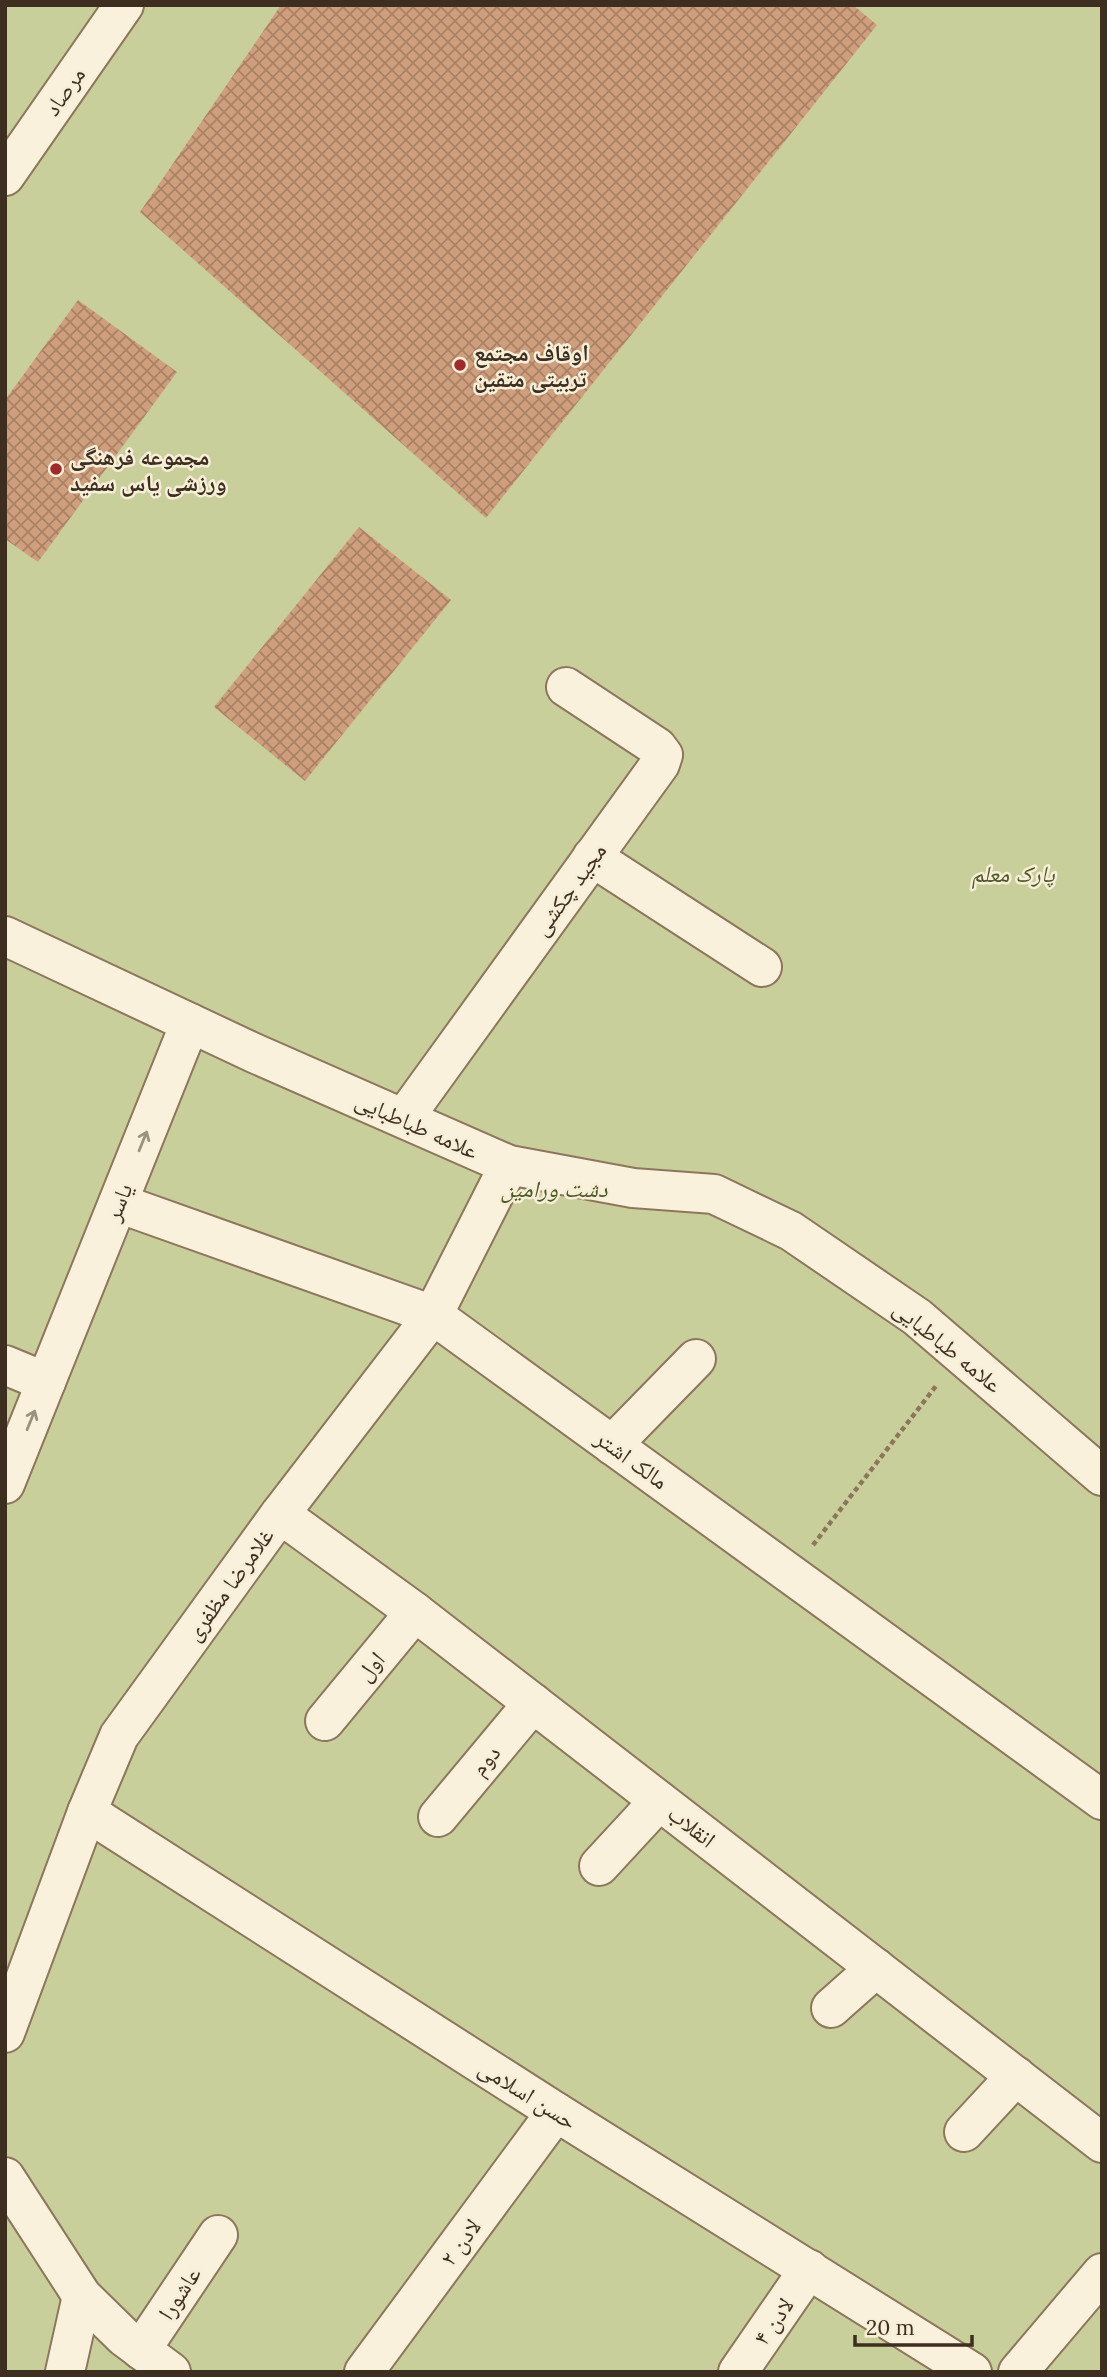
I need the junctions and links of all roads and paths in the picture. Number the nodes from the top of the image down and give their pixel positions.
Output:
1 (124, 5) edge
2 (10, 159) edge
3 (566, 687) dead end
4 (592, 857) junction
5 (5, 936) edge
6 (762, 967) dead end
7 (190, 1023) junction
8 (404, 1118) junction
9 (509, 1165) junction
10 (118, 1203) junction
11 (433, 1315) junction
12 (960, 1354) junction
13 (696, 1359) dead end
14 (5, 1365) edge
15 (46, 1382) junction
16 (612, 1445) junction
17 (1102, 1476) edge
18 (5, 1484) edge
19 (280, 1514) junction
20 (790, 1574) junction
21 (415, 1612) junction
22 (533, 1703) junction
23 (325, 1721) dead end
24 (1102, 1800) edge
25 (659, 1801) junction
26 (87, 1812) junction
27 (438, 1817) dead end
28 (599, 1866) dead end
29 (876, 1968) junction
30 (831, 2008) dead end
31 (5, 2033) edge
32 (1016, 2076) junction
33 (556, 2112) junction
34 (964, 2132) dead end
35 (1102, 2143) edge
36 (5, 2177) edge
37 (218, 2235) dead end
38 (808, 2269) junction
39 (1102, 2273) edge
40 (82, 2295) junction
41 (156, 2361) edge
42 (65, 2372) edge
43 (364, 2372) edge
44 (738, 2372) edge
45 (972, 2372) edge
46 (1018, 2372) edge

1 - 2 street, مرصاد
3 - 4 street, مجید چکشی
4 - 6 street
4 - 8 street, مجید چکشی
5 - 7 street, علامه طباطبایی
7 - 8 street, علامه طباطبایی
10 -> 7 street, یاسر
8 - 9 street, علامه طباطبایی
9 - 11 street, غلامرضا مظفری
9 - 12 street, علامه طباطبایی
10 - 11 street, مالک اشتر
10 - 15 street, یاسر
11 - 16 street, مالک اشتر
11 - 19 street, غلامرضا مظفری
12 - 17 street, علامه طباطبایی
12 - 20 path
13 - 16 street
14 - 15 street
18 -> 15 street, یاسر
16 - 20 street, مالک اشتر
19 - 21 street, انقلاب
19 - 26 street, غلامرضا مظفری
20 - 24 street, مالک اشتر
21 - 22 street, انقلاب
21 - 23 street, اول
22 - 25 street, انقلاب
22 - 27 street, دوم
25 - 28 street
25 - 29 street, انقلاب
26 - 31 street, غلامرضا مظفری
26 - 33 street, حسن اسلامی
29 - 30 street
29 - 32 street, انقلاب
32 - 34 street
32 - 35 street, انقلاب
33 - 38 street, حسن اسلامی
33 - 43 street, لادن ۲
36 - 40 street
37 - 41 street, عاشورا
38 - 44 street, لادن ۴
38 - 45 street, حسن اسلامی
39 - 46 street
40 - 41 street
40 - 42 street

